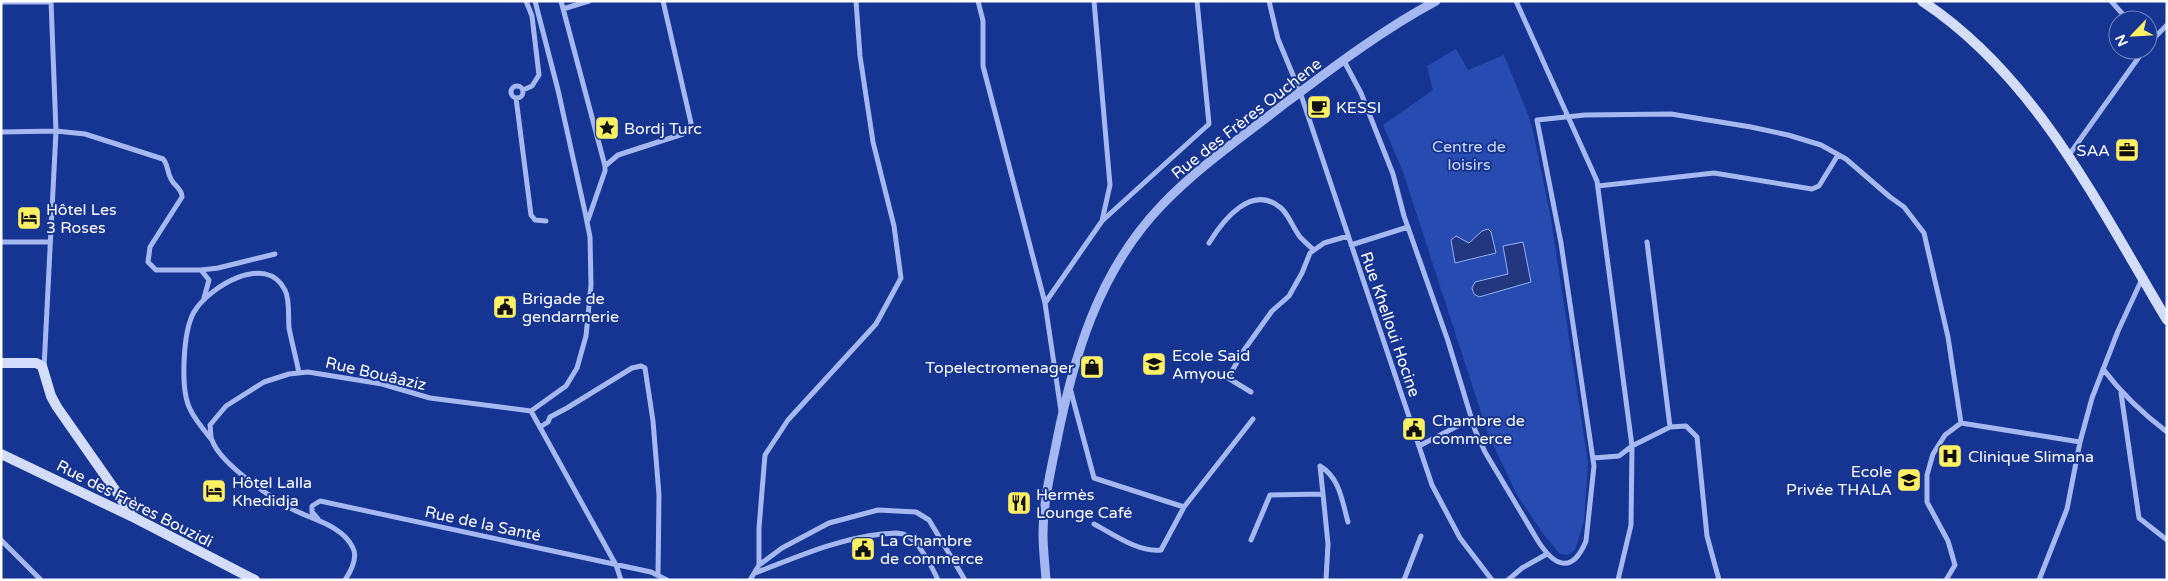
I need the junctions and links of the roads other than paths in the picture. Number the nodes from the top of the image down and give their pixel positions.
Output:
1 (526, 1) edge
2 (534, 1) edge
3 (561, 1) edge
4 (589, 1) edge
5 (663, 1) edge
6 (856, 1) edge
7 (978, 1) edge
8 (1094, 1) edge
9 (1197, 1) edge
10 (1269, 1) edge
11 (1436, 1) edge
12 (1516, 1) edge
13 (1922, 1) edge
14 (1, 2) edge
15 (51, 2) edge
16 (563, 9) junction
17 (2137, 60) edge
18 (1344, 61) junction
19 (523, 90) junction
20 (1300, 92) junction
21 (516, 98) junction
22 (1570, 117) junction
23 (56, 131) junction
24 (1, 132) edge
25 (1838, 155) junction
26 (2068, 156) junction
27 (605, 166) junction
28 (1598, 186) junction
29 (546, 221) dead end
30 (1102, 221) junction
31 (587, 222) junction
32 (1408, 227) junction
33 (1348, 236) junction
34 (1, 242) edge
35 (49, 242) junction
36 (1209, 242) dead end
37 (1647, 242) dead end
38 (1351, 245) junction
39 (1314, 250) junction
40 (275, 254) dead end
41 (201, 270) junction
42 (2142, 279) junction
43 (204, 298) junction
44 (1045, 303) junction
45 (2167, 320) edge
46 (1, 363) edge
47 (44, 369) junction
48 (2103, 370) junction
49 (299, 372) junction
50 (1069, 383) junction
51 (1250, 392) dead end
52 (2122, 393) junction
53 (531, 411) junction
54 (1061, 416) junction
55 (1253, 419) dead end
56 (1471, 419) junction
57 (1961, 423) junction
58 (540, 427) junction
59 (1670, 427) junction
60 (2167, 432) edge
61 (212, 441) junction
62 (2080, 442) junction
63 (1419, 446) junction
64 (1632, 446) junction
65 (1, 454) edge
66 (1593, 458) junction
67 (1323, 494) junction
68 (1184, 507) junction
69 (134, 518) junction
70 (320, 521) junction
71 (1348, 522) dead end
72 (1094, 524) dead end
73 (1421, 536) dead end
74 (1, 540) edge
75 (1251, 540) dead end
76 (2167, 540) edge
77 (1547, 554) junction
78 (616, 565) junction
79 (759, 565) junction
80 (755, 573) junction
81 (658, 575) junction
82 (41, 580) edge
83 (256, 580) edge
84 (346, 580) edge
85 (621, 580) edge
86 (667, 580) edge
87 (750, 580) edge
88 (938, 580) edge
89 (965, 580) edge
90 (1046, 580) edge
91 (1326, 580) edge
92 (1404, 580) edge
93 (1492, 580) edge
94 (1508, 580) edge
95 (1618, 580) edge
96 (1719, 580) edge
97 (1946, 580) edge
98 (2039, 580) edge

1 - 19 street
2 - 31 street
3 - 16 street
4 - 16 street
5 - 27 street
6 - 79 street
7 - 44 street
8 - 30 street
9 - 30 street
10 - 20 street, Rue Khelloui Hocine
11 - 18 street, Rue des Frères Ouchene
12 - 22 street
13 - 26 main road
14 - 15 street
15 - 23 street
16 - 27 street
17 - 26 street
18 - 20 street, Rue des Frères Ouchene
18 - 32 street
19 - 21 street
19 - 21 street
20 - 33 street, Rue Khelloui Hocine
20 - 50 street, Rue des Frères Ouchene
21 - 29 street
22 - 25 street
22 - 28 street
22 - 66 street
23 - 24 street
23 - 35 street
23 - 41 street
25 - 28 street
25 - 57 street
26 - 42 main road
27 - 31 street
28 - 64 street
30 - 44 street
31 - 53 street
32 - 38 street
32 - 56 street
33 - 38 street, Rue Khelloui Hocine
33 - 39 street
34 - 35 street
35 - 47 street
36 - 39 street
37 - 59 street
38 - 63 street, Rue Khelloui Hocine
39 - 51 street
40 - 41 street
41 - 43 street
42 - 45 main road
42 - 48 street
43 - 49 street
43 - 61 street
44 - 54 street
46 - 47 main road
47 - 69 main road
48 - 52 street
48 - 62 street
49 - 53 street, Rue Bouâaziz
49 - 61 street, Rue Bouâaziz
50 - 54 street, Rue des Frères Ouchene
50 - 68 street
52 - 60 street
52 - 76 street
53 - 58 street
54 - 90 street, Rue des Frères Ouchene
55 - 68 street
56 - 63 street
56 - 77 street
57 - 62 street
57 - 97 street
58 - 78 street
58 - 81 street
59 - 64 street
59 - 96 street
61 - 70 street
62 - 98 street
63 - 93 street, Rue Khelloui Hocine
64 - 66 street
64 - 95 street
65 - 69 main road, Rue des Frères Bouzidi
66 - 77 street
67 - 71 street
67 - 75 street
67 - 91 street
68 - 72 street
69 - 83 main road, Rue des Frères Bouzidi
70 - 78 street, Rue de la Santé
70 - 84 street
73 - 92 street
74 - 82 street
77 - 94 street
78 - 81 street, Rue de la Santé
78 - 85 street
79 - 80 street
79 - 89 street
80 - 87 street
80 - 88 street
81 - 86 street, Rue de la Santé

